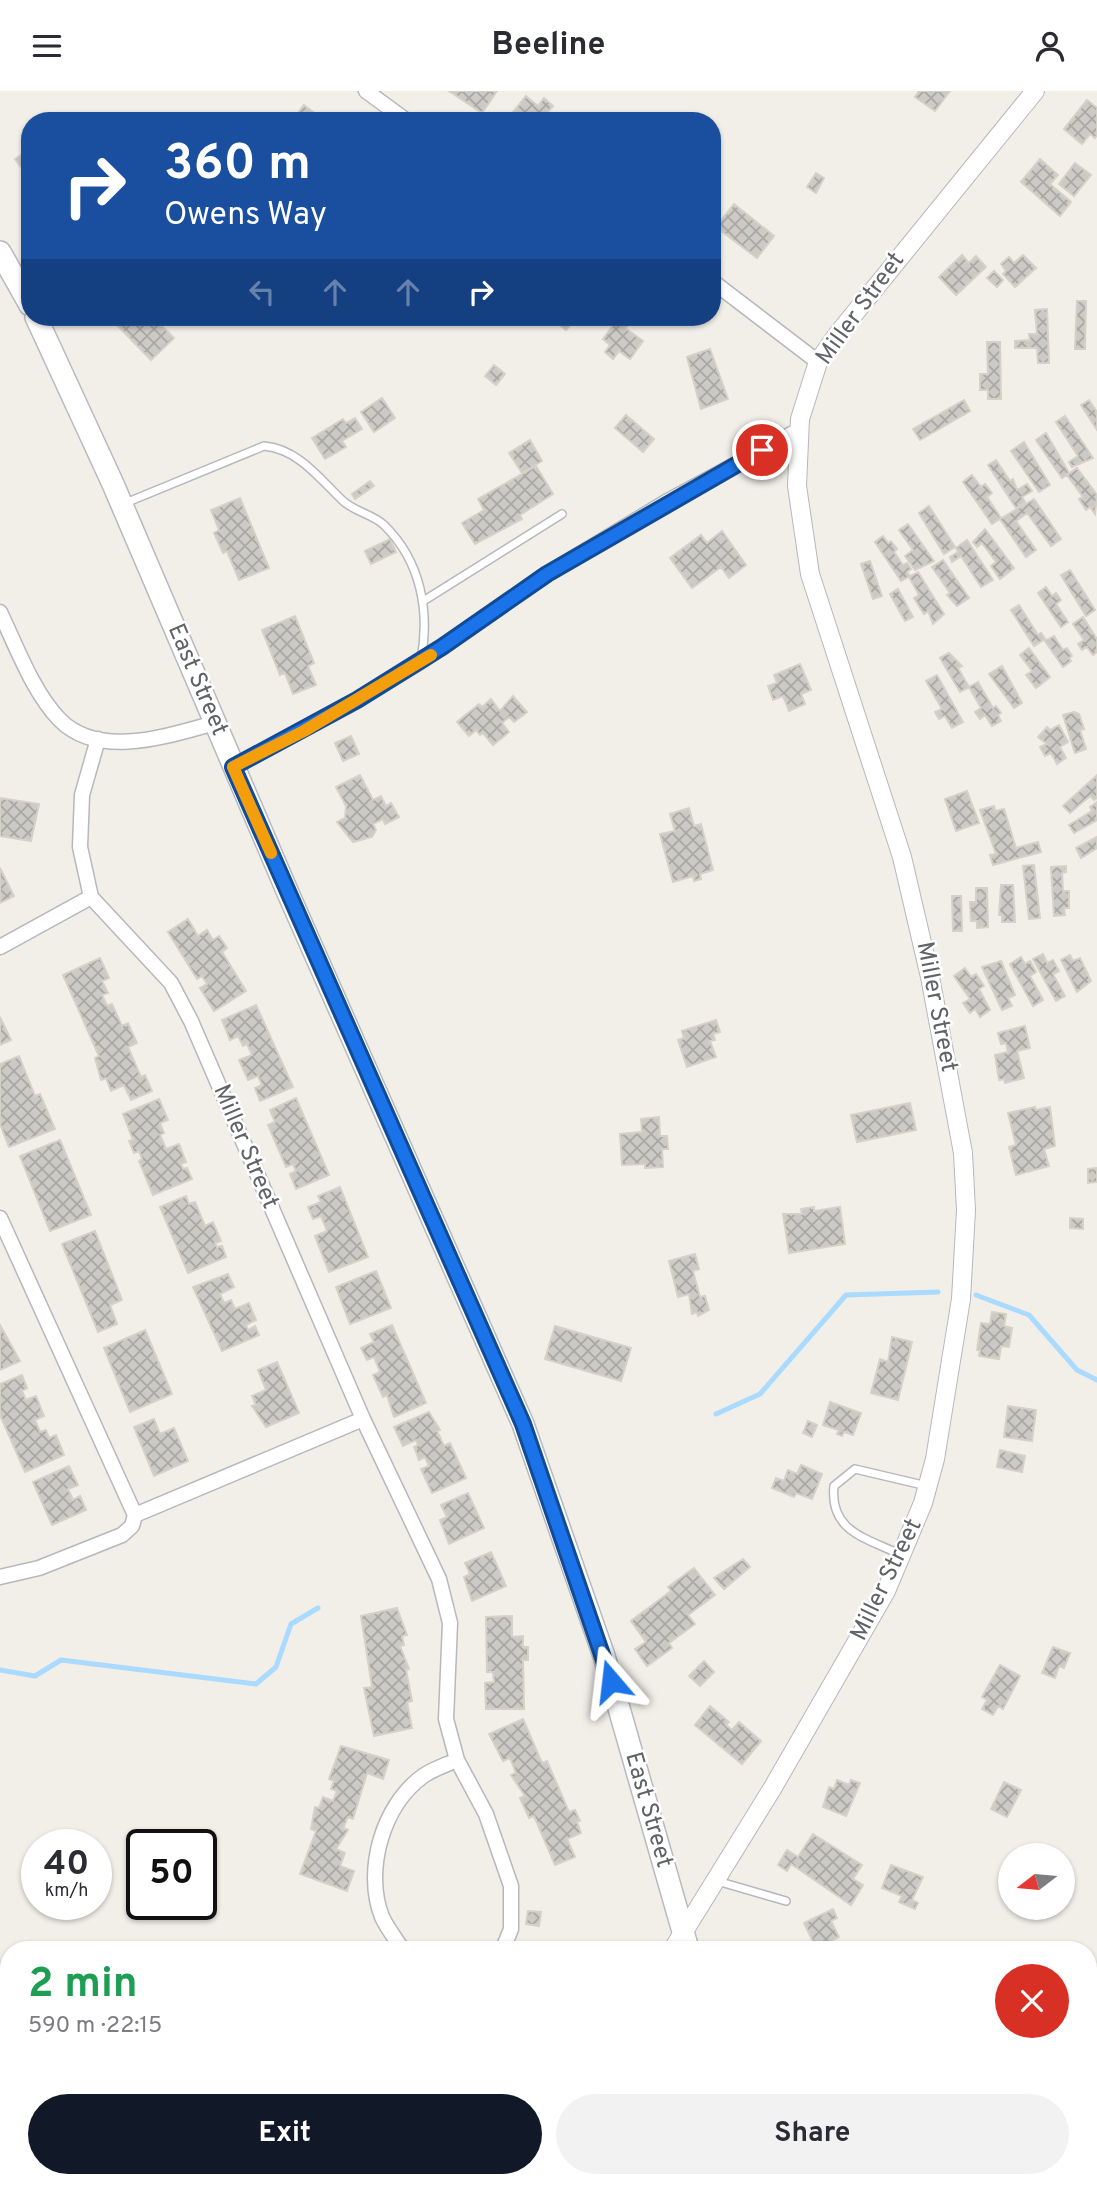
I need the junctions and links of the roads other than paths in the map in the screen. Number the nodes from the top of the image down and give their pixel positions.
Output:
1 (366, 91) edge
2 (1035, 91) edge
3 (395, 112) edge
4 (0, 252) edge
5 (721, 288) edge
6 (21, 289) edge
7 (40, 326) edge
8 (818, 362) junction
9 (799, 429) junction
10 (122, 504) junction
11 (562, 514) dead end
12 (425, 600) junction
13 (0, 612) edge
14 (420, 662) junction
15 (215, 723) junction
16 (98, 739) junction
17 (233, 767) junction
18 (91, 897) junction
19 (0, 947) edge
20 (0, 1218) edge
21 (363, 1419) junction
22 (928, 1487) junction
23 (135, 1515) junction
24 (902, 1555) junction
25 (0, 1577) edge
26 (457, 1760) junction
27 (717, 1881) junction
28 (786, 1902) dead end
29 (397, 1941) edge
30 (506, 1941) edge
31 (681, 1941) edge
32 (684, 1941) edge

1 - 3 street
2 - 8 street, Miller Street
4 - 6 main road
5 - 8 street
7 - 10 main road, East Street
8 - 9 street, Miller Street
9 - 14 street
9 - 22 street, Miller Street
10 - 12 lane
10 - 15 main road, East Street
11 - 12 lane
12 - 14 lane
13 - 16 street
14 - 17 street
15 - 16 street
15 - 17 main road, East Street
16 - 18 street
17 - 31 main road, East Street
18 - 19 street
18 - 21 street, Miller Street
20 - 23 street
21 - 23 street
21 - 26 street, Miller Street
22 - 24 street, Miller Street
22 - 24 lane
23 - 25 street
24 - 27 street, Miller Street
26 - 29 street
26 - 30 street, Miller Street
27 - 28 lane
27 - 32 street, Miller Street

